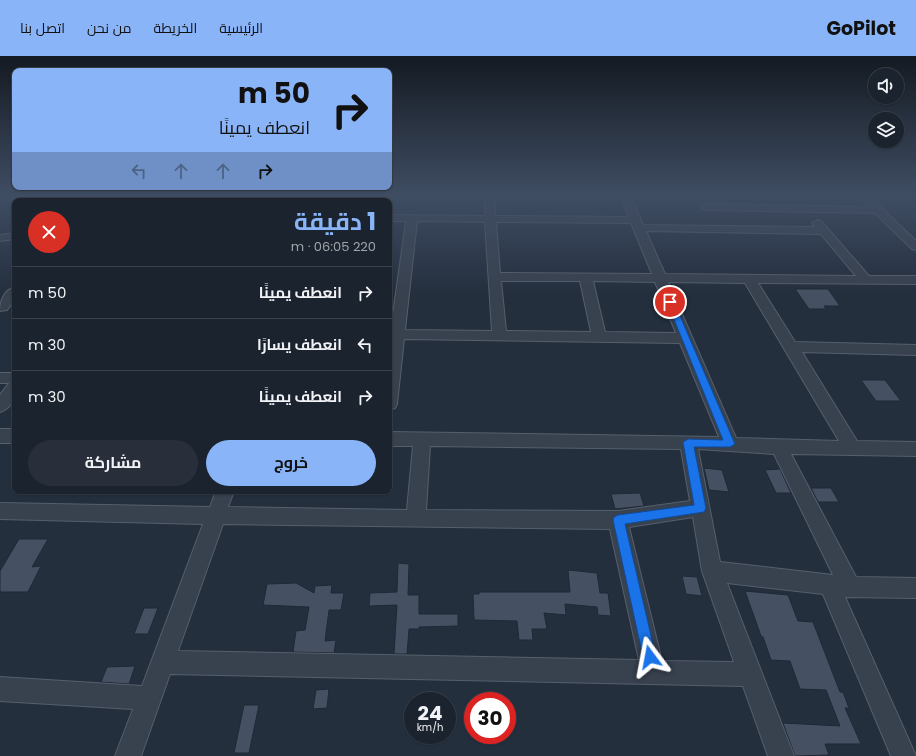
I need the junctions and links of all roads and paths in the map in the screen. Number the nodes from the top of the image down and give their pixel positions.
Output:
1 (410, 228) edge
2 (491, 228) edge
3 (639, 228) edge
4 (697, 228) edge
5 (821, 228) edge
6 (897, 228) edge
7 (719, 229) joint
8 (824, 231) junction
9 (12, 236) edge
10 (0, 238) edge
11 (916, 247) edge
12 (494, 278) junction
13 (586, 279) junction
14 (660, 279) junction
15 (750, 280) junction
16 (866, 280) junction
17 (916, 280) edge
18 (12, 296) edge
19 (6, 307) edge
20 (394, 334) edge
21 (500, 336) junction
22 (599, 337) junction
23 (686, 338) junction
24 (792, 347) junction
25 (916, 350) edge
26 (392, 362) edge
27 (0, 378) edge
28 (12, 378) edge
29 (12, 391) edge
30 (0, 406) edge
31 (0, 436) edge
32 (12, 436) edge
33 (392, 438) edge
34 (422, 439) junction
35 (688, 442) junction
36 (730, 444) junction
37 (779, 447) junction
38 (852, 447) junction
39 (916, 449) edge
40 (224, 494) edge
41 (700, 508) junction
42 (0, 511) edge
43 (216, 515) junction
44 (416, 517) junction
45 (618, 520) junction
46 (712, 571) junction
47 (840, 585) junction
48 (916, 588) edge
49 (163, 662) junction
50 (653, 672) junction
51 (751, 674) junction
52 (0, 689) edge
53 (150, 698) junction
54 (128, 756) edge
55 (781, 756) edge
56 (904, 756) edge

1 - 20 street
2 - 12 street
3 - 14 street
4 - 7 street
5 - 8 street
6 - 11 street
7 - 8 street
8 - 16 street
9 - 10 street
12 - 13 street
12 - 21 street
13 - 14 street
13 - 22 street
14 - 15 street
14 - 23 street
15 - 16 street
15 - 24 street
16 - 17 street
18 - 19 street
20 - 21 street
20 - 26 street
21 - 22 street
22 - 23 street
23 - 36 street
24 - 25 street
24 - 38 street
27 - 28 street
29 - 30 street
31 - 32 street
33 - 34 street
34 - 35 street
34 - 44 street
35 - 36 street
35 - 41 street
36 - 37 street
37 - 38 street
37 - 47 street
38 - 39 street
40 - 43 street
41 - 45 street
41 - 46 street
42 - 43 street
43 - 44 street
43 - 49 street
44 - 45 street
45 - 50 street
46 - 47 street
46 - 51 street
47 - 48 street
47 - 56 street
49 - 50 street
49 - 53 street
50 - 51 street
51 - 55 street
52 - 53 street
53 - 54 street

